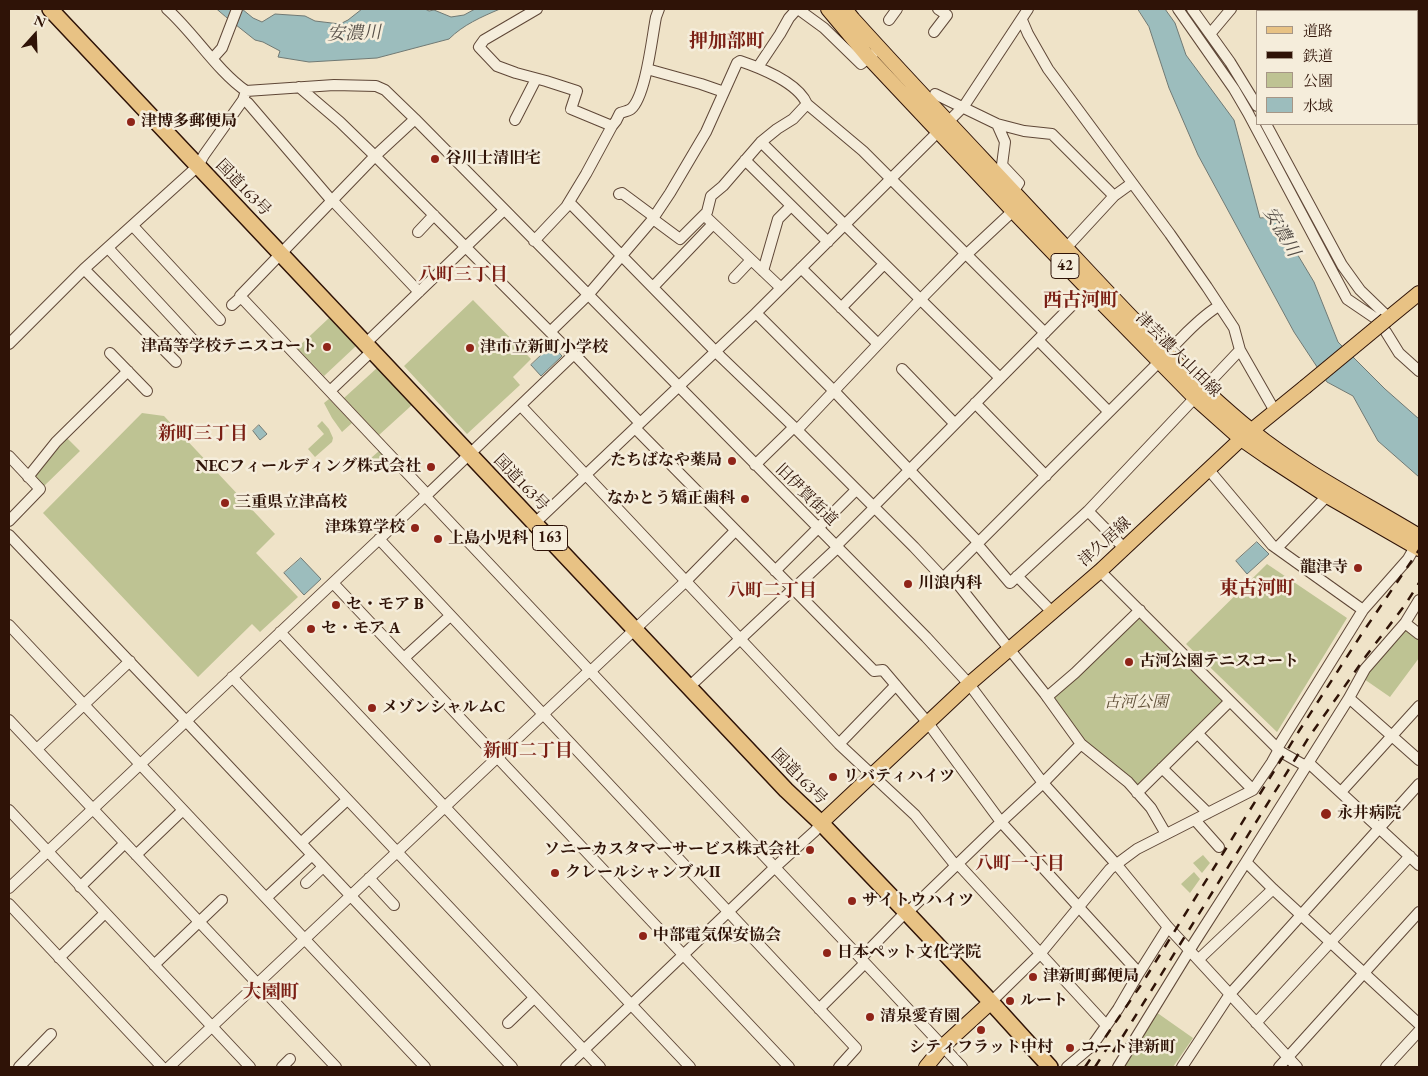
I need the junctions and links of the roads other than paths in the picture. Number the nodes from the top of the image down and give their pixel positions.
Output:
1 (50, 9) edge
2 (167, 9) edge
3 (237, 9) edge
4 (537, 9) edge
5 (658, 9) edge
6 (798, 9) edge
7 (828, 9) edge
8 (845, 9) edge
9 (898, 9) edge
10 (938, 9) edge
11 (1028, 9) edge
12 (1178, 9) edge
13 (1192, 9) edge
14 (1231, 9) edge
15 (889, 20) dead end
16 (1022, 20) junction
17 (934, 32) dead end
18 (1210, 34) junction
19 (874, 53) junction
20 (213, 58) junction
21 (758, 67) junction
22 (647, 69) junction
23 (536, 79) junction
24 (298, 87) junction
25 (724, 92) junction
26 (935, 94) dead end
27 (245, 95) junction
28 (807, 104) junction
29 (1256, 104) edge
30 (962, 108) junction
31 (415, 119) junction
32 (515, 120) dead end
33 (998, 124) junction
34 (1267, 125) edge
35 (612, 126) junction
36 (943, 127) junction
37 (761, 142) junction
38 (375, 156) junction
39 (745, 160) junction
40 (198, 166) junction
41 (891, 179) junction
42 (1132, 183) junction
43 (1013, 192) junction
44 (619, 194) dead end
45 (1114, 196) junction
46 (332, 201) junction
47 (569, 202) junction
48 (791, 206) junction
49 (504, 210) junction
50 (1013, 211) junction
51 (434, 215) junction
52 (704, 215) junction
53 (654, 218) junction
54 (713, 224) junction
55 (845, 225) junction
56 (133, 226) junction
57 (418, 232) dead end
58 (534, 241) junction
59 (828, 242) junction
60 (465, 247) junction
61 (108, 248) junction
62 (1066, 248) junction
63 (280, 253) junction
64 (966, 254) junction
65 (623, 256) junction
66 (751, 260) junction
67 (884, 264) junction
68 (801, 268) junction
69 (84, 269) junction
70 (763, 271) junction
71 (734, 278) dead end
72 (1092, 285) junction
73 (653, 287) junction
74 (781, 288) junction
75 (419, 292) junction
76 (1419, 293) edge
77 (588, 295) junction
78 (241, 298) junction
79 (920, 300) junction
80 (232, 305) dead end
81 (1219, 306) junction
82 (841, 308) junction
83 (756, 313) junction
84 (1387, 319) junction
85 (220, 320) dead end
86 (550, 332) junction
87 (1041, 336) junction
88 (196, 343) dead end
89 (9, 344) edge
90 (878, 344) junction
91 (369, 346) junction
92 (1240, 350) junction
93 (716, 351) junction
94 (110, 353) dead end
95 (573, 355) junction
96 (1163, 358) junction
97 (176, 362) dead end
98 (902, 369) dead end
99 (128, 371) junction
100 (1419, 371) edge
101 (1000, 378) junction
102 (678, 387) junction
103 (148, 391) dead end
104 (330, 391) junction
105 (834, 391) junction
106 (1200, 393) junction
107 (975, 403) junction
108 (521, 406) junction
109 (1272, 406) dead end
110 (1109, 412) junction
111 (955, 424) junction
112 (637, 426) junction
113 (795, 429) junction
114 (1247, 435) junction
115 (470, 455) junction
116 (9, 456) edge
117 (756, 465) junction
118 (909, 470) junction
119 (1209, 470) junction
120 (586, 475) junction
121 (28, 476) junction
122 (1046, 476) junction
123 (856, 490) junction
124 (426, 494) junction
125 (1328, 496) junction
126 (873, 507) junction
127 (1088, 511) junction
128 (9, 521) edge
129 (535, 523) junction
130 (818, 528) junction
131 (735, 531) junction
132 (9, 535) edge
133 (1419, 536) edge
134 (379, 539) junction
135 (977, 544) junction
136 (836, 546) junction
137 (1124, 548) junction
138 (1277, 548) junction
139 (1416, 550) edge
140 (775, 571) junction
141 (1100, 571) junction
142 (949, 573) junction
143 (1017, 576) junction
144 (686, 581) junction
145 (333, 583) junction
146 (793, 589) junction
147 (1419, 600) edge
148 (1140, 610) junction
149 (1362, 610) junction
150 (1052, 612) junction
151 (450, 616) junction
152 (1405, 623) junction
153 (9, 625) edge
154 (634, 630) junction
155 (280, 632) junction
156 (1419, 634) edge
157 (740, 640) junction
158 (1010, 649) junction
159 (404, 658) junction
160 (130, 661) junction
161 (590, 670) junction
162 (232, 677) junction
163 (969, 684) junction
164 (896, 685) junction
165 (689, 687) junction
166 (1047, 697) junction
167 (1349, 698) junction
168 (1230, 701) junction
169 (84, 705) junction
170 (1419, 706) edge
171 (543, 714) junction
172 (9, 720) edge
173 (186, 721) junction
174 (928, 722) junction
175 (1198, 734) junction
176 (1393, 736) junction
177 (840, 744) junction
178 (1080, 744) junction
179 (1278, 747) junction
180 (37, 750) junction
181 (498, 758) junction
182 (1419, 760) edge
183 (1306, 764) junction
184 (140, 765) junction
185 (1162, 768) junction
186 (872, 774) junction
187 (1043, 783) junction
188 (1419, 784) edge
189 (1253, 790) junction
190 (1341, 792) junction
191 (1137, 793) junction
192 (347, 800) junction
193 (446, 806) junction
194 (93, 809) junction
195 (9, 810) edge
196 (183, 810) junction
197 (1208, 813) junction
198 (1195, 820) junction
199 (1001, 822) junction
200 (821, 823) junction
201 (1379, 828) junction
202 (1166, 834) junction
203 (125, 843) junction
204 (302, 843) junction
205 (1219, 847) dead end
206 (48, 852) junction
207 (397, 852) junction
208 (136, 855) junction
209 (312, 855) junction
210 (1410, 856) junction
211 (1246, 862) junction
212 (957, 865) junction
213 (1117, 865) junction
214 (1419, 865) edge
215 (323, 867) junction
216 (775, 868) junction
217 (369, 878) junction
218 (306, 883) dead end
219 (80, 887) junction
220 (9, 888) edge
221 (1273, 889) junction
222 (351, 896) junction
223 (266, 898) junction
224 (222, 900) dead end
225 (9, 904) edge
226 (394, 905) dead end
227 (1079, 907) junction
228 (728, 912) junction
229 (1419, 912) edge
230 (105, 913) junction
231 (907, 913) junction
232 (1301, 915) junction
233 (200, 922) junction
234 (1168, 927) junction
235 (305, 939) junction
236 (1331, 942) junction
237 (1190, 950) junction
238 (1040, 954) junction
239 (683, 955) junction
240 (60, 958) junction
241 (1198, 959) junction
242 (863, 961) junction
243 (154, 965) junction
244 (1139, 973) junction
245 (1364, 973) junction
246 (258, 984) junction
247 (1230, 994) junction
248 (534, 998) junction
249 (991, 1002) junction
250 (632, 1005) junction
251 (819, 1009) junction
252 (508, 1023) dead end
253 (1256, 1023) junction
254 (1419, 1024) edge
255 (1106, 1025) junction
256 (212, 1027) junction
257 (1419, 1031) edge
258 (51, 1034) dead end
259 (943, 1046) junction
260 (584, 1050) junction
261 (1287, 1058) junction
262 (290, 1059) dead end
263 (1047, 1066) edge
264 (19, 1067) edge
265 (162, 1067) edge
266 (169, 1067) edge
267 (248, 1067) edge
268 (282, 1067) edge
269 (336, 1067) edge
270 (425, 1067) edge
271 (512, 1067) edge
272 (566, 1067) edge
273 (600, 1067) edge
274 (690, 1067) edge
275 (789, 1067) edge
276 (840, 1067) edge
277 (926, 1067) edge
278 (962, 1067) edge
279 (1067, 1067) edge
280 (1118, 1067) edge
281 (1182, 1067) edge
282 (1278, 1067) edge
283 (1297, 1067) edge
284 (1386, 1067) edge

1 - 40 highway, 国道163号 / 163
2 - 20 street
3 - 20 street
4 - 23 street
5 - 22 street
6 - 19 street
6 - 21 street
7 - 19 main road, 津芸濃大山田線 / 42
8 - 19 main road, 津芸濃大山田線 / 42
9 - 15 street
10 - 17 street
11 - 16 street
12 - 100 street
13 - 18 street
14 - 18 street
16 - 30 street
16 - 42 street
18 - 29 street
19 - 36 main road, 津芸濃大山田線 / 42
20 - 27 street
21 - 25 street
21 - 28 street
22 - 25 street
22 - 35 street
23 - 32 street
23 - 35 street
24 - 27 street, 旧伊賀街道
24 - 31 street, 旧伊賀街道
24 - 38 street
25 - 53 street
26 - 30 street
27 - 40 street
27 - 46 street
28 - 37 street
28 - 41 street
30 - 33 street
30 - 36 street
31 - 38 street
31 - 49 street, 旧伊賀街道
33 - 43 street
33 - 45 street
34 - 84 street
35 - 47 street
36 - 41 street
36 - 43 main road, 津芸濃大山田線 / 42
36 - 50 main road, 津芸濃大山田線 / 42
37 - 39 street
37 - 55 street
38 - 46 street
38 - 51 street
39 - 48 street
39 - 52 street
40 - 56 street
40 - 63 highway, 国道163号 / 163
41 - 55 street
41 - 64 street
42 - 45 street
42 - 81 street
43 - 50 street
43 - 62 main road, 津芸濃大山田線 / 42
44 - 53 street
45 - 62 street
46 - 63 street
46 - 75 street
47 - 58 street
47 - 65 street
48 - 59 street
48 - 70 street
49 - 58 street, 旧伊賀街道
49 - 60 street
50 - 64 street
50 - 72 main road, 津芸濃大山田線 / 42
51 - 57 street
51 - 60 street
52 - 53 street
52 - 54 street
53 - 65 street
54 - 66 street
54 - 73 street
55 - 59 street
55 - 67 street
56 - 61 street
56 - 85 street
58 - 77 street, 旧伊賀街道
59 - 68 street
60 - 75 street
60 - 86 street
61 - 69 street
61 - 88 street
62 - 72 main road, 津芸濃大山田線 / 42
63 - 78 street
63 - 91 highway, 国道163号 / 163
64 - 79 street
64 - 87 street
65 - 73 street
65 - 77 street
66 - 70 street
66 - 71 street
67 - 79 street
67 - 82 street
68 - 74 street
68 - 82 street
69 - 89 street
69 - 97 street
70 - 74 street
72 - 87 street
72 - 96 main road, 津芸濃大山田線 / 42
73 - 93 street
74 - 83 street
75 - 91 street
76 - 84 main road, 津久居線
77 - 86 street
77 - 102 street, 旧伊賀街道
78 - 80 street
78 - 104 street
79 - 90 street
79 - 101 street
81 - 92 street
81 - 96 street
82 - 90 street
83 - 93 street
83 - 105 street
84 - 114 main road, 津久居線, bridge
86 - 95 street
87 - 101 street
87 - 110 street
90 - 105 street
91 - 104 street
91 - 115 highway, 国道163号 / 163
92 - 106 street
92 - 109 street
93 - 102 street
93 - 113 street
94 - 99 street
95 - 108 street
95 - 112 street
96 - 106 main road, 津芸濃大山田線 / 42
96 - 110 street
98 - 111 street
99 - 103 street
99 - 121 street
101 - 107 street
102 - 112 street
102 - 117 street, 旧伊賀街道
104 - 124 street
105 - 113 street
105 - 118 street
106 - 114 main road, 津芸濃大山田線 / 42
106 - 127 street
107 - 111 street
107 - 122 street
108 - 115 street
108 - 120 street
110 - 122 street
111 - 118 street
112 - 120 street
112 - 131 street
113 - 117 street
113 - 123 street
114 - 119 main road, 津久居線
114 - 125 main road, 津芸濃大山田線 / 42
114 - 133 main road, 津芸濃大山田線 / 42
115 - 124 street
115 - 129 highway, 国道163号 / 163
116 - 121 street
117 - 130 street, 旧伊賀街道
118 - 126 street
118 - 135 street
119 - 137 main road, 津久居線
119 - 138 street
120 - 129 street
120 - 144 street
121 - 128 street
122 - 135 street
123 - 126 street
123 - 130 street
124 - 134 street
124 - 161 street
125 - 138 street
125 - 139 main road, 津芸濃大山田線 / 42
126 - 136 street
126 - 142 street
127 - 137 street
127 - 143 street
129 - 154 highway, 国道163号 / 163
130 - 136 street, 旧伊賀街道
130 - 140 street
131 - 140 street
131 - 144 street
132 - 160 street
134 - 145 street
134 - 151 street
135 - 142 street
135 - 143 street
136 - 146 street
136 - 163 street, 旧伊賀街道
137 - 141 main road, 津久居線
138 - 149 street
139 - 149 street
140 - 146 street
141 - 148 street
141 - 150 main road, 津久居線
142 - 158 street
143 - 150 street
144 - 154 street
144 - 157 street
145 - 155 street
145 - 159 street
146 - 157 street
146 - 164 street
147 - 152 street
148 - 166 street
148 - 168 street
149 - 179 street
150 - 158 main road, 津久居線
151 - 159 street
151 - 171 street
152 - 156 street
152 - 167 street
153 - 169 street
154 - 161 street
154 - 165 highway, 国道163号 / 163
155 - 162 street
155 - 193 street
157 - 165 street
157 - 177 street
158 - 163 main road, 津久居線
158 - 166 street
159 - 181 street
160 - 169 street
160 - 173 street
161 - 171 street
161 - 216 street
162 - 173 street
162 - 192 street
163 - 174 main road, 津久居線
163 - 187 street, 旧伊賀街道
164 - 174 street
164 - 177 street
165 - 200 highway, 国道163号 / 163
166 - 178 street
167 - 176 street
167 - 183 street
168 - 175 street
168 - 179 street
169 - 180 street
169 - 184 street
170 - 176 street
171 - 181 street
171 - 228 street
172 - 180 street
173 - 184 street
173 - 204 street
174 - 186 main road, 津久居線
174 - 199 street
175 - 185 street
175 - 189 street
176 - 182 street
176 - 190 street
177 - 186 street
178 - 187 street
178 - 191 street
179 - 183 street
179 - 189 street
180 - 194 street
181 - 193 street
181 - 239 street
183 - 190 street
183 - 211 street
184 - 194 street
184 - 196 street
185 - 191 street
185 - 197 street
186 - 200 main road, 津久居線
186 - 212 street
187 - 199 street
187 - 213 street, 旧伊賀街道
188 - 201 street
189 - 197 street
190 - 201 street
191 - 202 street
192 - 204 street
192 - 207 street
193 - 207 street
193 - 250 street
194 - 203 street
194 - 206 street
195 - 206 street
196 - 208 street
196 - 223 street
197 - 198 street
198 - 202 street
198 - 205 street
199 - 212 street
199 - 227 street
200 - 216 street
200 - 231 highway, 国道163号 / 163
201 - 210 street
201 - 232 street
202 - 213 street
203 - 208 street
203 - 219 street
204 - 209 street
206 - 219 street
206 - 220 street
207 - 217 street
207 - 248 street
208 - 233 street
209 - 215 street
209 - 223 street
210 - 214 street
210 - 236 street
211 - 221 street
211 - 237 street
212 - 231 street
212 - 238 street
213 - 227 street
213 - 234 street, 旧伊賀街道
215 - 218 street
215 - 222 street
216 - 228 street
216 - 242 street
217 - 222 street
217 - 226 street
219 - 230 street
221 - 232 street
221 - 241 street
222 - 235 street
222 - 271 street
223 - 235 street
224 - 233 street
225 - 240 street
227 - 238 street
227 - 244 street
228 - 239 street
228 - 251 street
229 - 245 street
230 - 240 street
230 - 243 street
231 - 242 street
231 - 249 highway, 国道163号 / 163
232 - 236 street
232 - 247 street
233 - 243 street
233 - 246 street
234 - 237 street, 旧伊賀街道
234 - 244 street
235 - 246 street
235 - 270 street
236 - 245 street
236 - 253 street
237 - 241 street, 旧伊賀街道
237 - 280 street
238 - 249 street
238 - 255 street
239 - 250 street
239 - 275 street
240 - 265 street
241 - 247 street, 旧伊賀街道
242 - 251 street
242 - 259 street
243 - 256 street
244 - 255 street
245 - 254 street
245 - 261 street
246 - 256 street
246 - 269 street
247 - 253 street, 旧伊賀街道
247 - 281 street
248 - 252 street
248 - 260 street
249 - 259 main road
249 - 263 highway, 国道163号 / 163
250 - 260 street
250 - 274 street
251 - 276 street
253 - 261 street, 旧伊賀街道
255 - 279 street
256 - 266 street
256 - 267 street
257 - 284 street
258 - 264 street
259 - 277 main road
259 - 278 street
260 - 272 street
260 - 273 street
261 - 282 street
261 - 283 street, 旧伊賀街道
262 - 268 street

